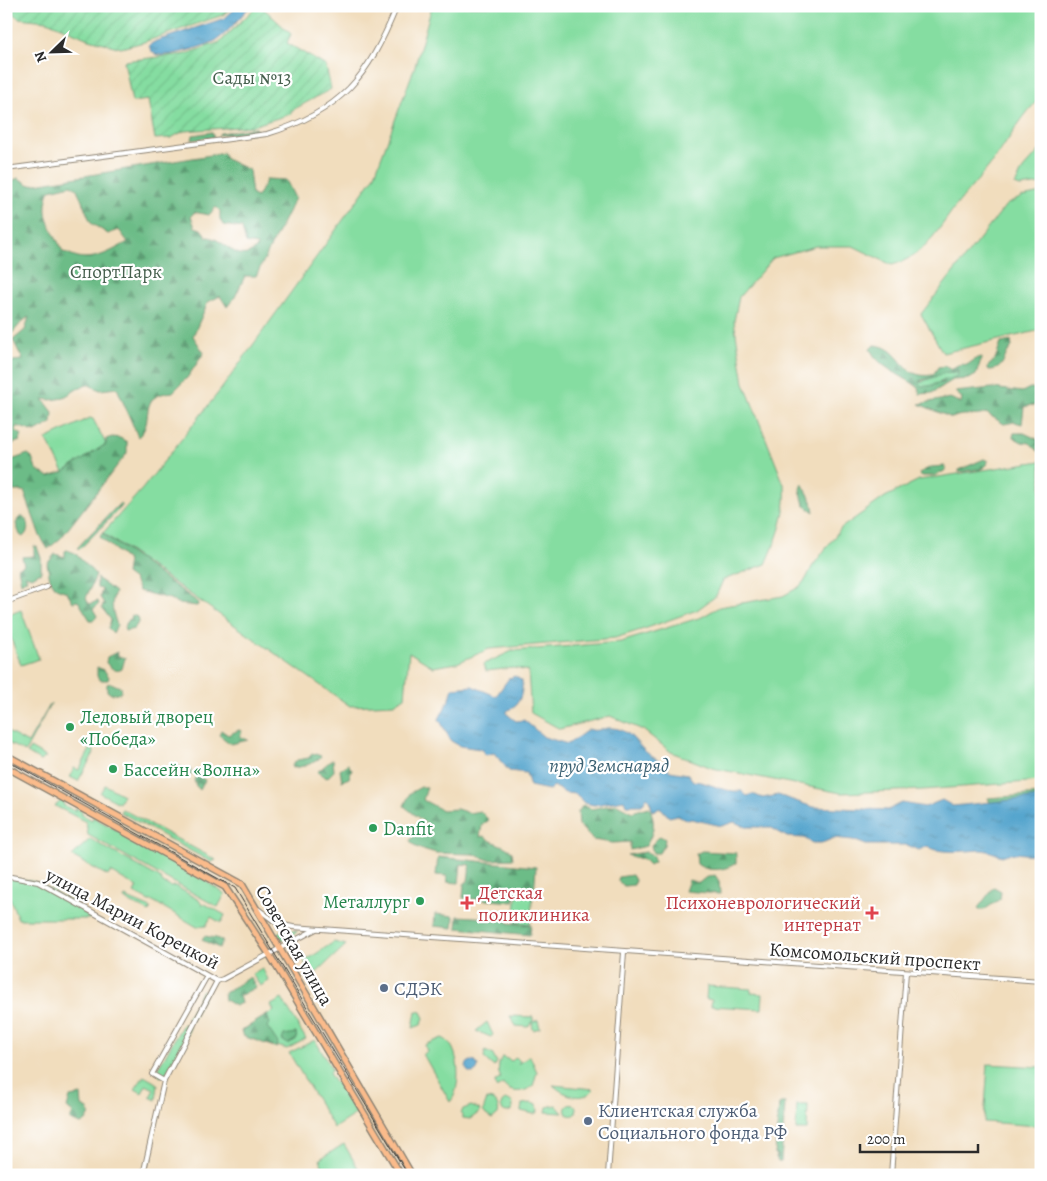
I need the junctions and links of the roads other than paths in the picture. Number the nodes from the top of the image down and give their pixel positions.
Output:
1 (397, 6) edge
2 (6, 169) edge
3 (47, 587) dead end
4 (6, 602) edge
5 (6, 755) edge
6 (6, 767) edge
7 (6, 876) edge
8 (258, 909) junction
9 (318, 929) junction
10 (279, 948) junction
11 (624, 952) junction
12 (269, 954) junction
13 (906, 972) junction
14 (207, 976) junction
15 (216, 981) junction
16 (1041, 981) edge
17 (164, 1081) junction
18 (143, 1175) edge
19 (401, 1175) edge
20 (412, 1175) edge
21 (608, 1175) edge
22 (892, 1175) edge

1 - 2 street
3 - 4 street
5 - 8 main road, Советская улица
6 - 12 main road, Советская улица
7 - 14 street, улица Марии Корецкой
8 - 9 street, Комсомольский проспект
8 - 10 main road, Советская улица
9 - 10 street
9 - 11 street, Комсомольский проспект
10 - 12 street, улица Марии Корецкой
10 - 20 main road, Советская улица
11 - 13 street, Комсомольский проспект
11 - 21 street
12 - 15 street, улица Марии Корецкой
12 - 19 main road, Советская улица
13 - 16 street, Комсомольский проспект
13 - 22 street
14 - 15 street, улица Марии Корецкой
14 - 17 street
15 - 17 street
17 - 18 street

